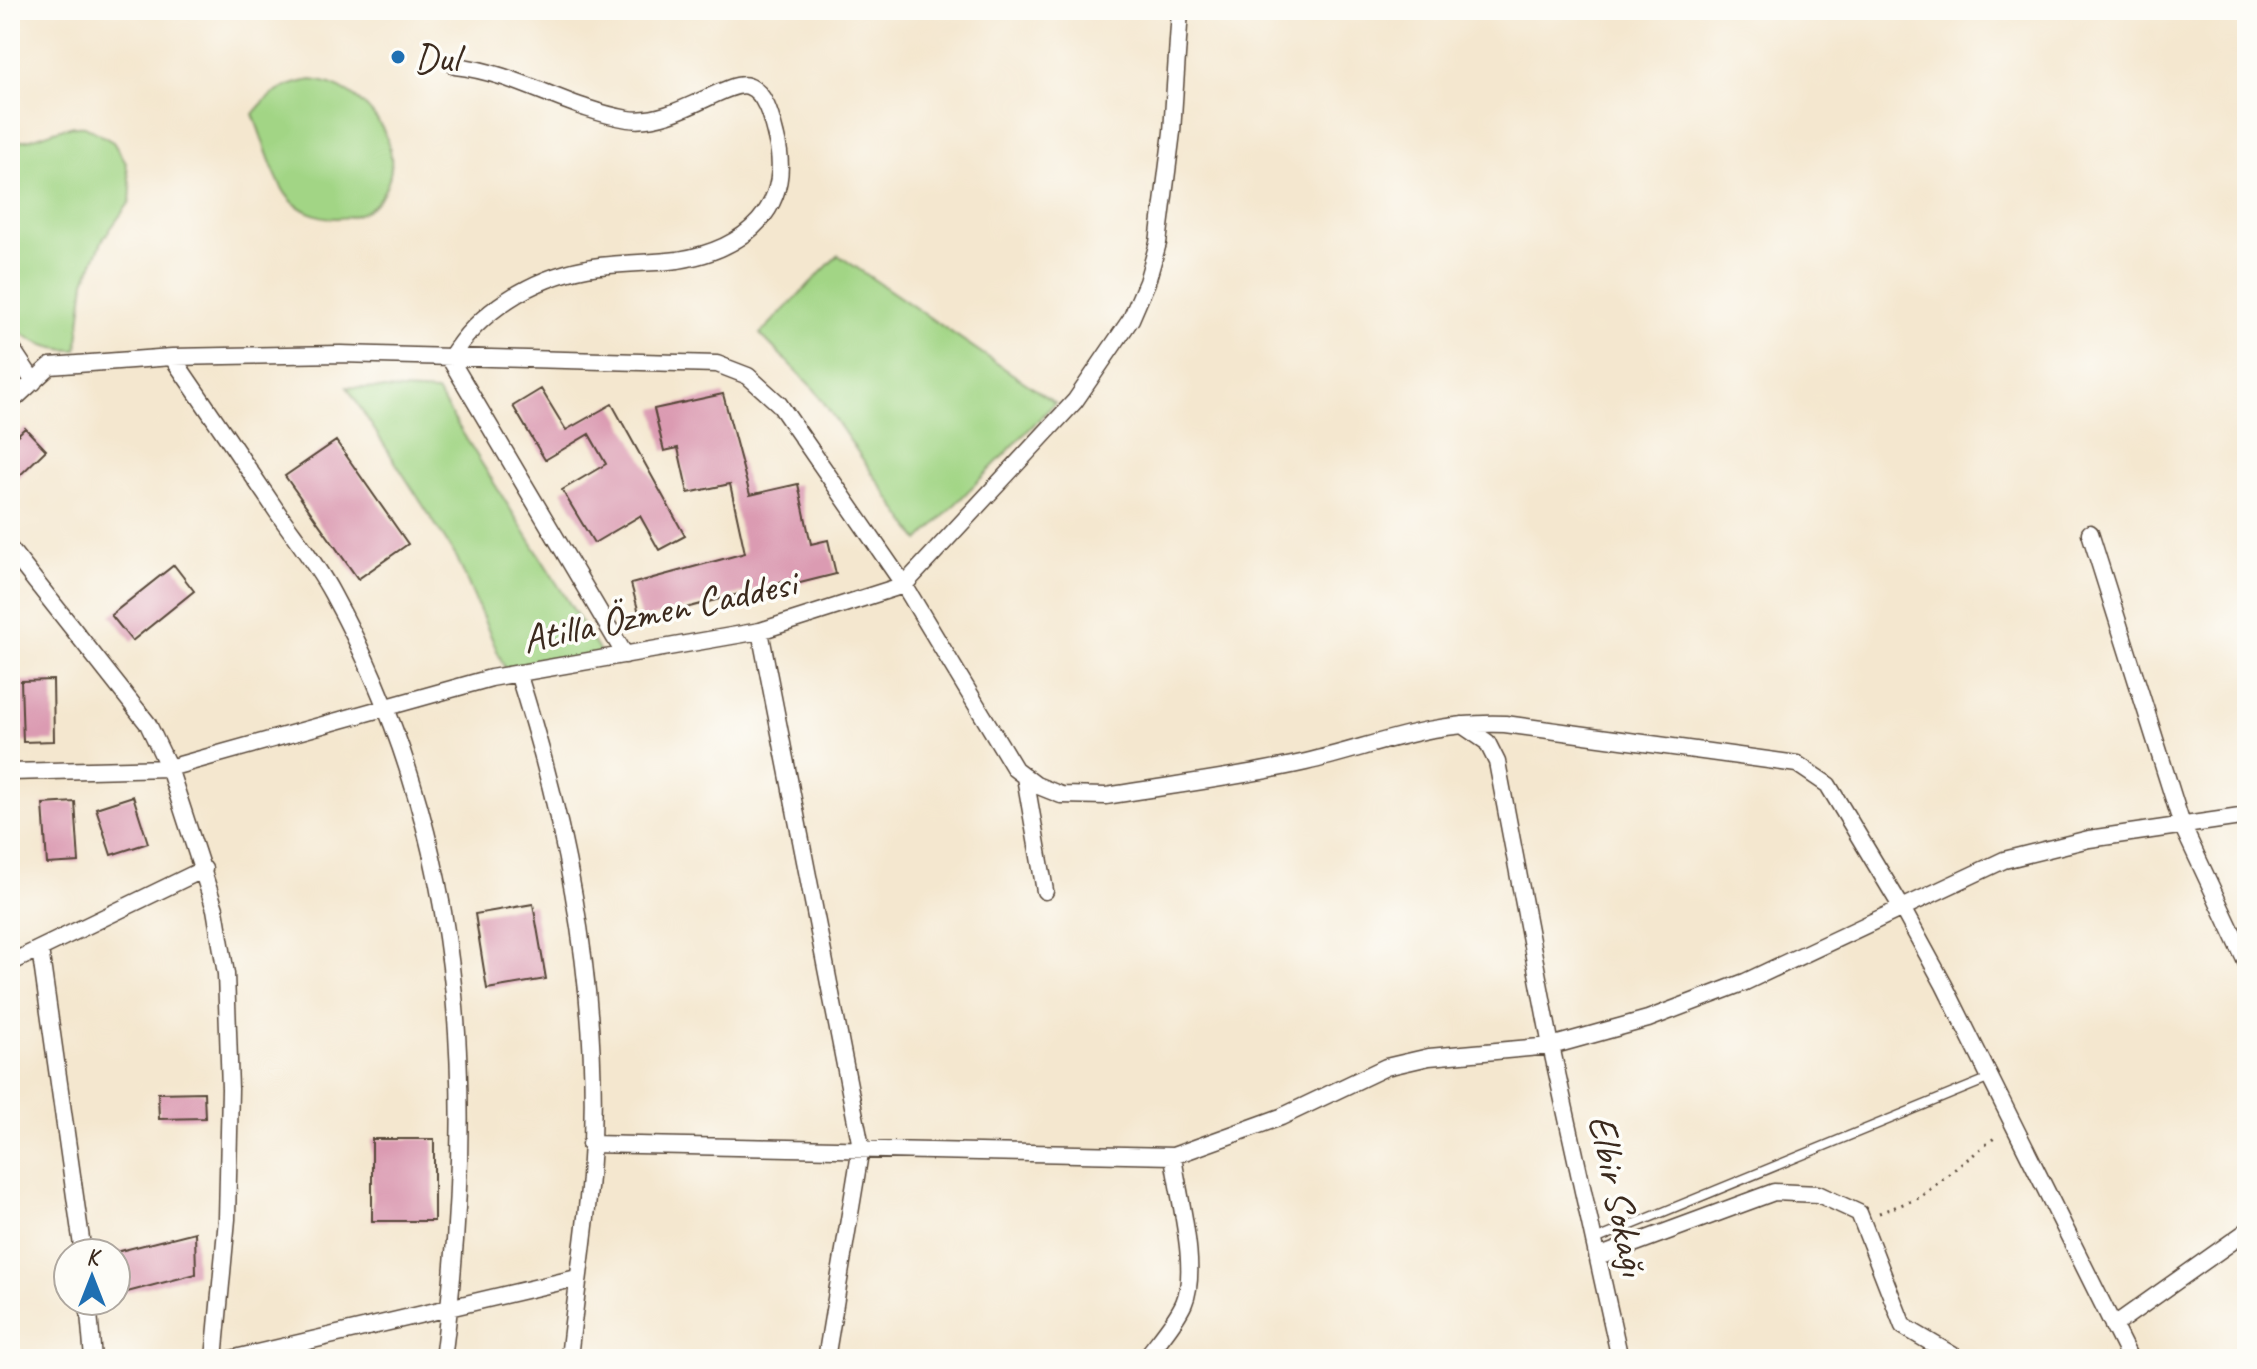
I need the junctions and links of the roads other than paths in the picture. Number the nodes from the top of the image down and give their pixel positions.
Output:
1 (1180, 10) edge
2 (455, 66) dead end
3 (10, 346) edge
4 (172, 357) junction
5 (450, 359) junction
6 (34, 382) junction
7 (10, 403) edge
8 (2090, 533) dead end
9 (10, 549) edge
10 (904, 585) junction
11 (760, 631) junction
12 (625, 655) junction
13 (518, 673) junction
14 (388, 708) junction
15 (1460, 724) junction
16 (169, 768) junction
17 (10, 772) edge
18 (1025, 777) junction
19 (2247, 816) edge
20 (2182, 825) junction
21 (204, 869) junction
22 (1045, 891) dead end
23 (1902, 908) junction
24 (40, 949) junction
25 (10, 963) edge
26 (2247, 964) edge
27 (1551, 1046) junction
28 (1990, 1078) junction
29 (590, 1144) junction
30 (861, 1147) junction
31 (1173, 1156) junction
32 (2247, 1231) edge
33 (81, 1237) edge
34 (1596, 1249) junction
35 (577, 1278) junction
36 (450, 1306) junction
37 (89, 1317) edge
38 (2113, 1326) junction
39 (2126, 1356) edge
40 (93, 1359) edge
41 (214, 1359) edge
42 (231, 1359) edge
43 (443, 1359) edge
44 (569, 1359) edge
45 (826, 1359) edge
46 (1145, 1359) edge
47 (1620, 1359) edge
48 (1959, 1359) edge

1 - 10 street, Atilla Özmen Caddesi
2 - 5 street
3 - 6 street
4 - 5 street
4 - 6 street
4 - 14 street
5 - 10 street
5 - 12 street
6 - 7 street
8 - 20 street
9 - 16 street
10 - 11 street, Atilla Özmen Caddesi
10 - 18 street
11 - 12 street, Atilla Özmen Caddesi
11 - 30 street
12 - 13 street, Atilla Özmen Caddesi
13 - 14 street, Atilla Özmen Caddesi
13 - 29 street
14 - 16 street, Atilla Özmen Caddesi
14 - 36 street
15 - 18 street
15 - 23 street
15 - 27 street, Elbir Sokağı
16 - 17 street, Atilla Özmen Caddesi
16 - 21 street
18 - 22 street
19 - 20 street
20 - 23 street
20 - 26 street
21 - 24 street
21 - 41 street
23 - 27 street
23 - 28 street
24 - 25 street
24 - 33 street
27 - 31 street
27 - 34 street, Elbir Sokağı
28 - 34 lane
28 - 38 street
29 - 30 street
29 - 35 street
30 - 31 street
30 - 45 street
31 - 46 street
32 - 38 street
34 - 47 street, Elbir Sokağı
34 - 48 street
35 - 36 street
35 - 44 street
36 - 42 street
36 - 43 street
37 - 40 street
38 - 39 street

